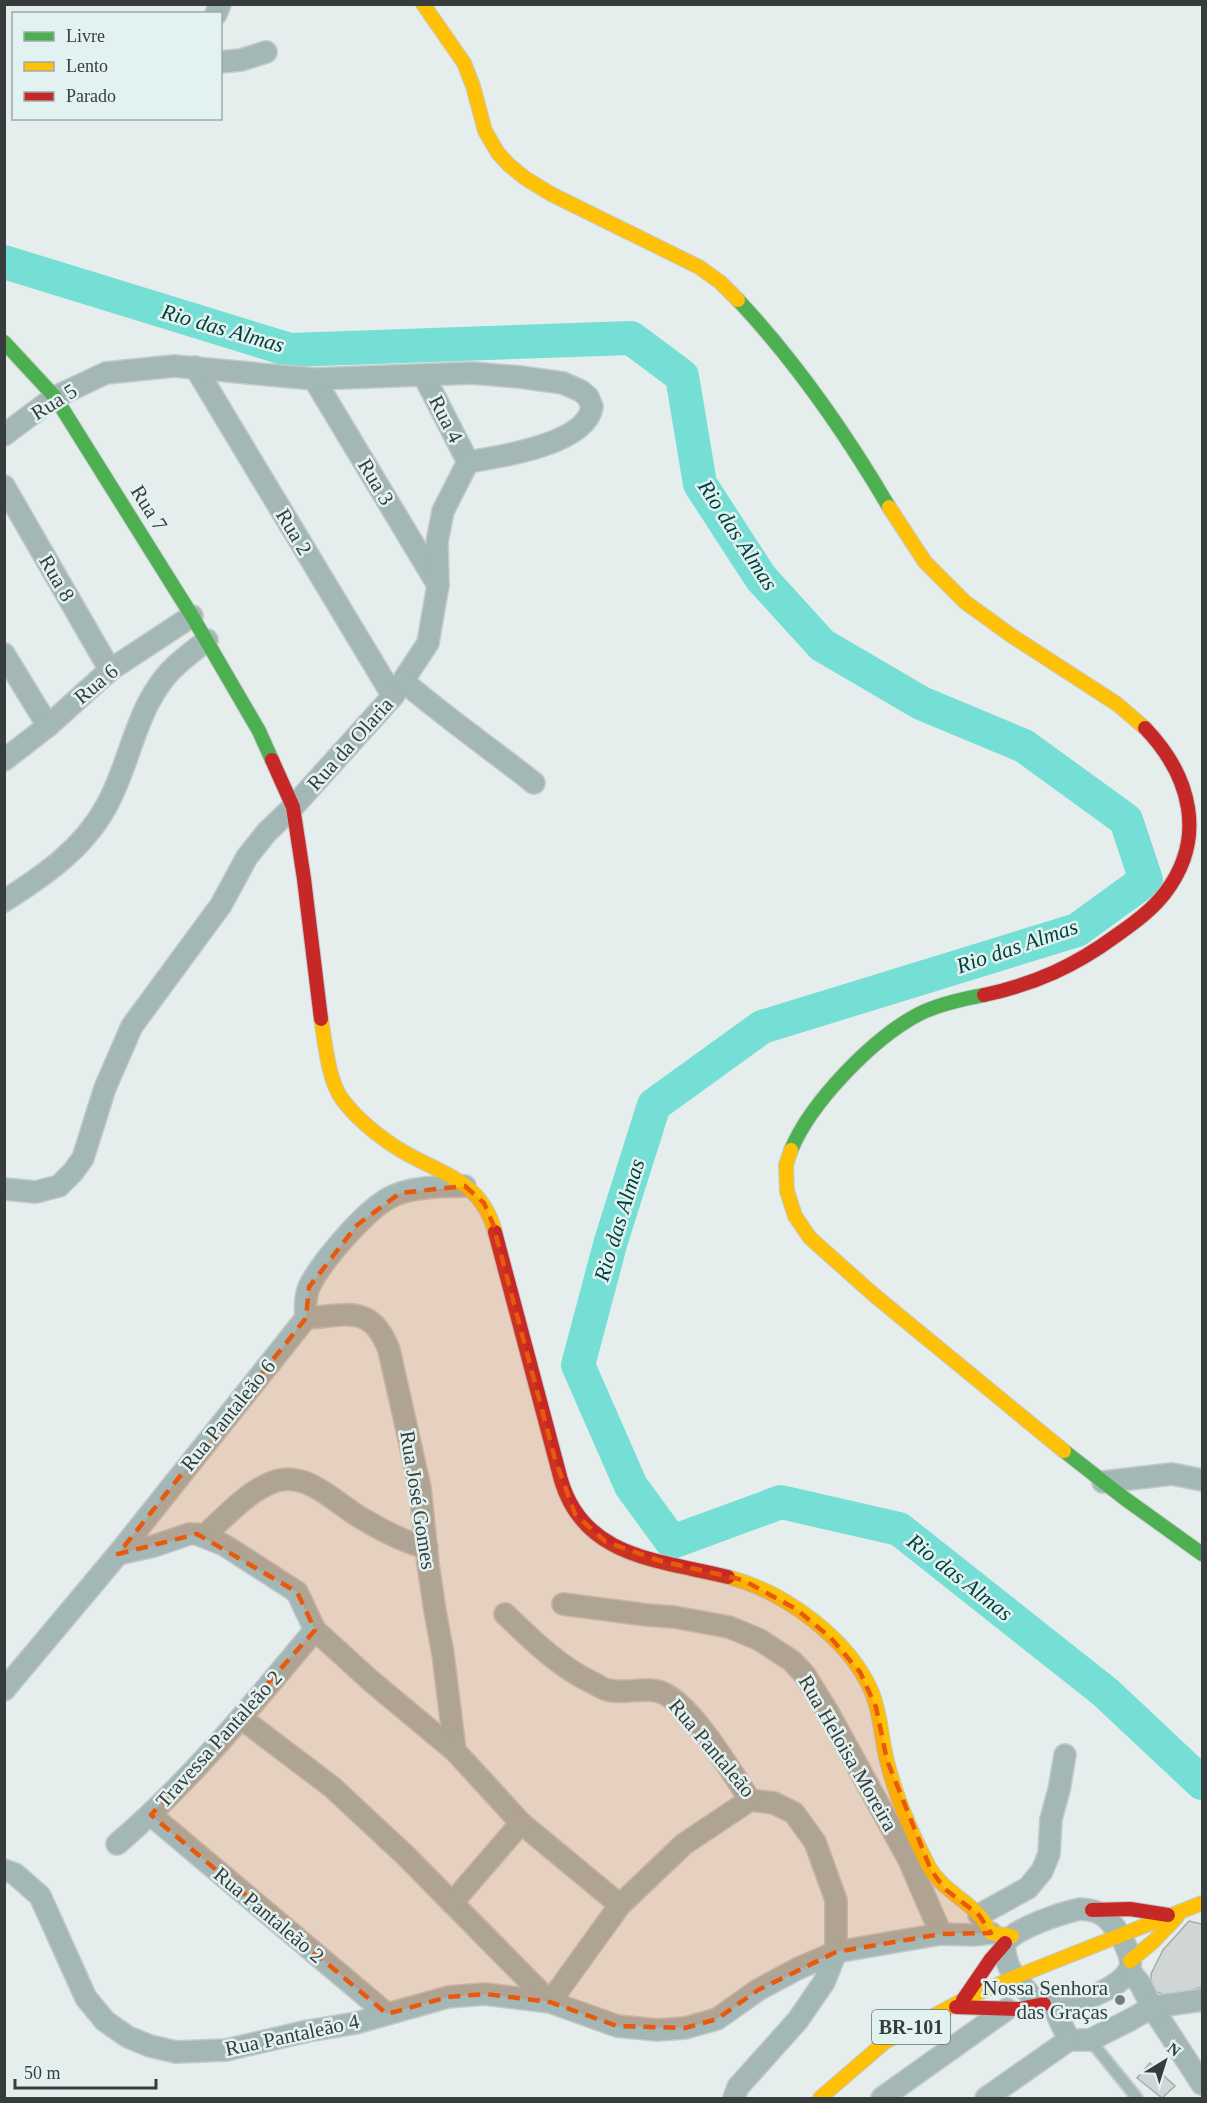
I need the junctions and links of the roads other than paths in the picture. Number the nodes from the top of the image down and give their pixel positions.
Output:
1 (423, 4) edge
2 (266, 52) dead end
3 (222, 62) edge
4 (4, 342) edge
5 (195, 368) junction
6 (424, 376) junction
7 (314, 379) junction
8 (55, 398) junction
9 (4, 435) edge
10 (468, 462) junction
11 (4, 486) edge
12 (438, 585) junction
13 (192, 616) junction
14 (207, 640) junction
15 (4, 654) edge
16 (110, 670) junction
17 (398, 688) junction
18 (48, 726) junction
19 (4, 760) edge
20 (534, 783) dead end
21 (293, 807) junction
22 (4, 901) edge
23 (465, 1186) junction
24 (4, 1189) edge
25 (306, 1318) junction
26 (1203, 1480) edge
27 (1103, 1482) junction
28 (204, 1536) junction
29 (426, 1548) junction
30 (118, 1554) junction
31 (1203, 1554) edge
32 (563, 1604) dead end
33 (505, 1614) dead end
34 (315, 1630) junction
35 (4, 1689) edge
36 (241, 1718) junction
37 (455, 1751) junction
38 (1065, 1755) dead end
39 (750, 1800) junction
40 (151, 1815) junction
41 (521, 1822) junction
42 (117, 1844) dead end
43 (4, 1870) edge
44 (452, 1903) junction
45 (1203, 1904) edge
46 (620, 1905) junction
47 (1092, 1910) junction
48 (1184, 1910) junction
49 (979, 1915) junction
50 (1168, 1915) junction
51 (941, 1934) junction
52 (1119, 1935) junction
53 (1003, 1938) junction
54 (836, 1952) junction
55 (1130, 1966) junction
56 (1015, 1977) junction
57 (1203, 2000) edge
58 (550, 2002) junction
59 (957, 2003) junction
60 (1048, 2005) junction
61 (1152, 2007) junction
62 (1007, 2009) junction
63 (387, 2014) junction
64 (1069, 2040) junction
65 (1090, 2040) junction
66 (1203, 2085) edge
67 (734, 2098) edge
68 (820, 2098) edge
69 (882, 2098) edge
70 (986, 2098) edge
71 (1137, 2098) edge
72 (1190, 2098) edge

1 - 27 main road
2 - 3 street
4 - 8 main road, Rua 7
5 - 7 street, Rua 5
5 - 8 street, Rua 5
5 - 17 street, Rua 2
6 - 7 street, Rua 5
6 - 10 street, Rua 4
6 - 10 street, Rua 5
7 - 12 street, Rua 3
8 - 9 street, Rua 5
8 - 13 main road, Rua 7
10 - 12 street, Rua da Olaria
11 - 16 street, Rua 8
12 - 17 street, Rua da Olaria
13 - 14 main road, Rua 7
13 - 16 street, Rua 6
14 - 21 main road, Rua 7
14 - 22 street
15 - 18 street
16 - 18 street, Rua 6
17 - 20 street, Rua 2
17 - 21 street, Rua da Olaria
18 - 19 street, Rua 6
21 - 23 main road, Rua 7
21 - 24 street, Rua da Olaria
23 - 25 street
23 - 49 main road, Rua 7
25 - 29 street, Rua José Gomes
25 - 30 street, Rua Pantaleão 6
26 - 27 street
27 - 31 main road
28 - 29 street
28 - 30 street
28 - 34 street
29 - 37 street, Rua José Gomes
30 - 35 street, Rua Pantaleão 6
32 - 51 street, Rua Heloisa Moreira
33 - 39 street, Rua Pantaleão
34 - 36 street, Travessa Pantaleão 2
34 - 37 street
36 - 40 street, Travessa Pantaleão 2
36 - 44 street
37 - 41 street
38 - 49 street
39 - 46 street
39 - 54 street, Rua Pantaleão
40 - 42 street, Travessa Pantaleão 2
40 - 63 street, Rua Pantaleão 2
41 - 44 street
41 - 46 street
43 - 63 street, Rua Pantaleão 4
44 - 58 street
45 - 48 main road, BR-101
46 - 58 street
47 - 50 main road
47 - 52 street
47 - 53 street
48 - 50 main road, BR-101
48 - 55 main road
49 - 53 main road, Rua 7
50 - 52 main road, BR-101
51 - 53 street
51 - 54 street
52 - 55 street
52 - 56 main road, BR-101
53 - 56 street
53 - 59 main road
54 - 58 street
54 - 67 street
55 - 60 street
55 - 61 street
56 - 59 main road, BR-101
56 - 60 street
57 - 61 street
58 - 63 street, Rua Pantaleão 4
59 - 62 main road
59 - 68 main road, BR-101
60 - 62 main road
60 - 64 street
61 - 65 street
61 - 66 street
62 - 69 street
64 - 65 street
64 - 70 street
65 - 71 lane
66 - 72 street

